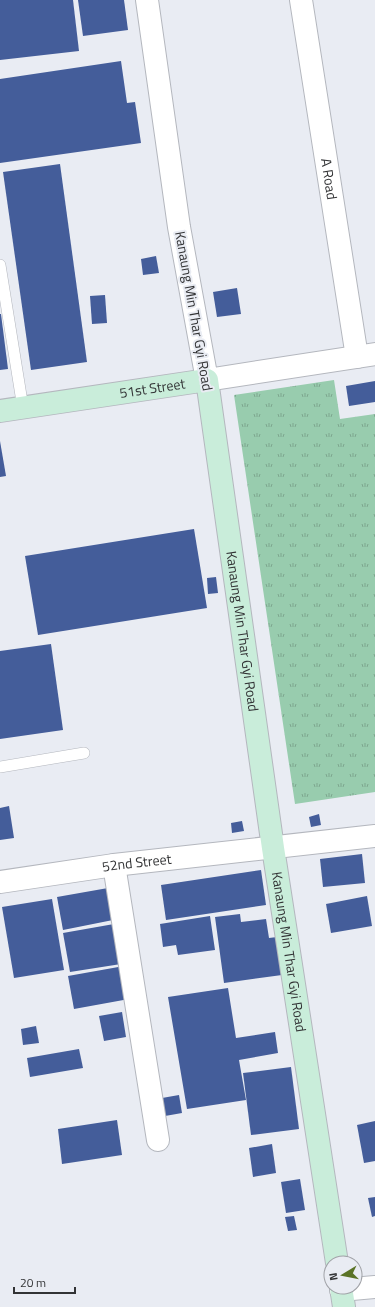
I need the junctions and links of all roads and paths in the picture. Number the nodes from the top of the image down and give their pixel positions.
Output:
1 (147, 0) edge
2 (301, 0) edge
3 (0, 265) edge
4 (366, 356) edge
5 (207, 380) junction
6 (23, 408) junction
7 (0, 411) edge
8 (84, 753) dead end
9 (0, 767) edge
10 (375, 836) edge
11 (274, 848) junction
12 (114, 865) junction
13 (0, 882) edge
14 (158, 1140) dead end
15 (336, 1255) edge
16 (375, 1287) edge
17 (341, 1299) edge

1 - 5 street, Kanaung Min Thar Gyi Road
2 - 4 street, A Road
3 - 6 lane
4 - 5 street, 51st Street
5 - 6 street, 51st Street
5 - 11 street, Kanaung Min Thar Gyi Road
6 - 7 street, 51st Street
8 - 9 lane
10 - 11 street, 52nd Street
11 - 12 street, 52nd Street
11 - 15 street, Kanaung Min Thar Gyi Road
12 - 13 street, 52nd Street
12 - 14 street
16 - 17 street

